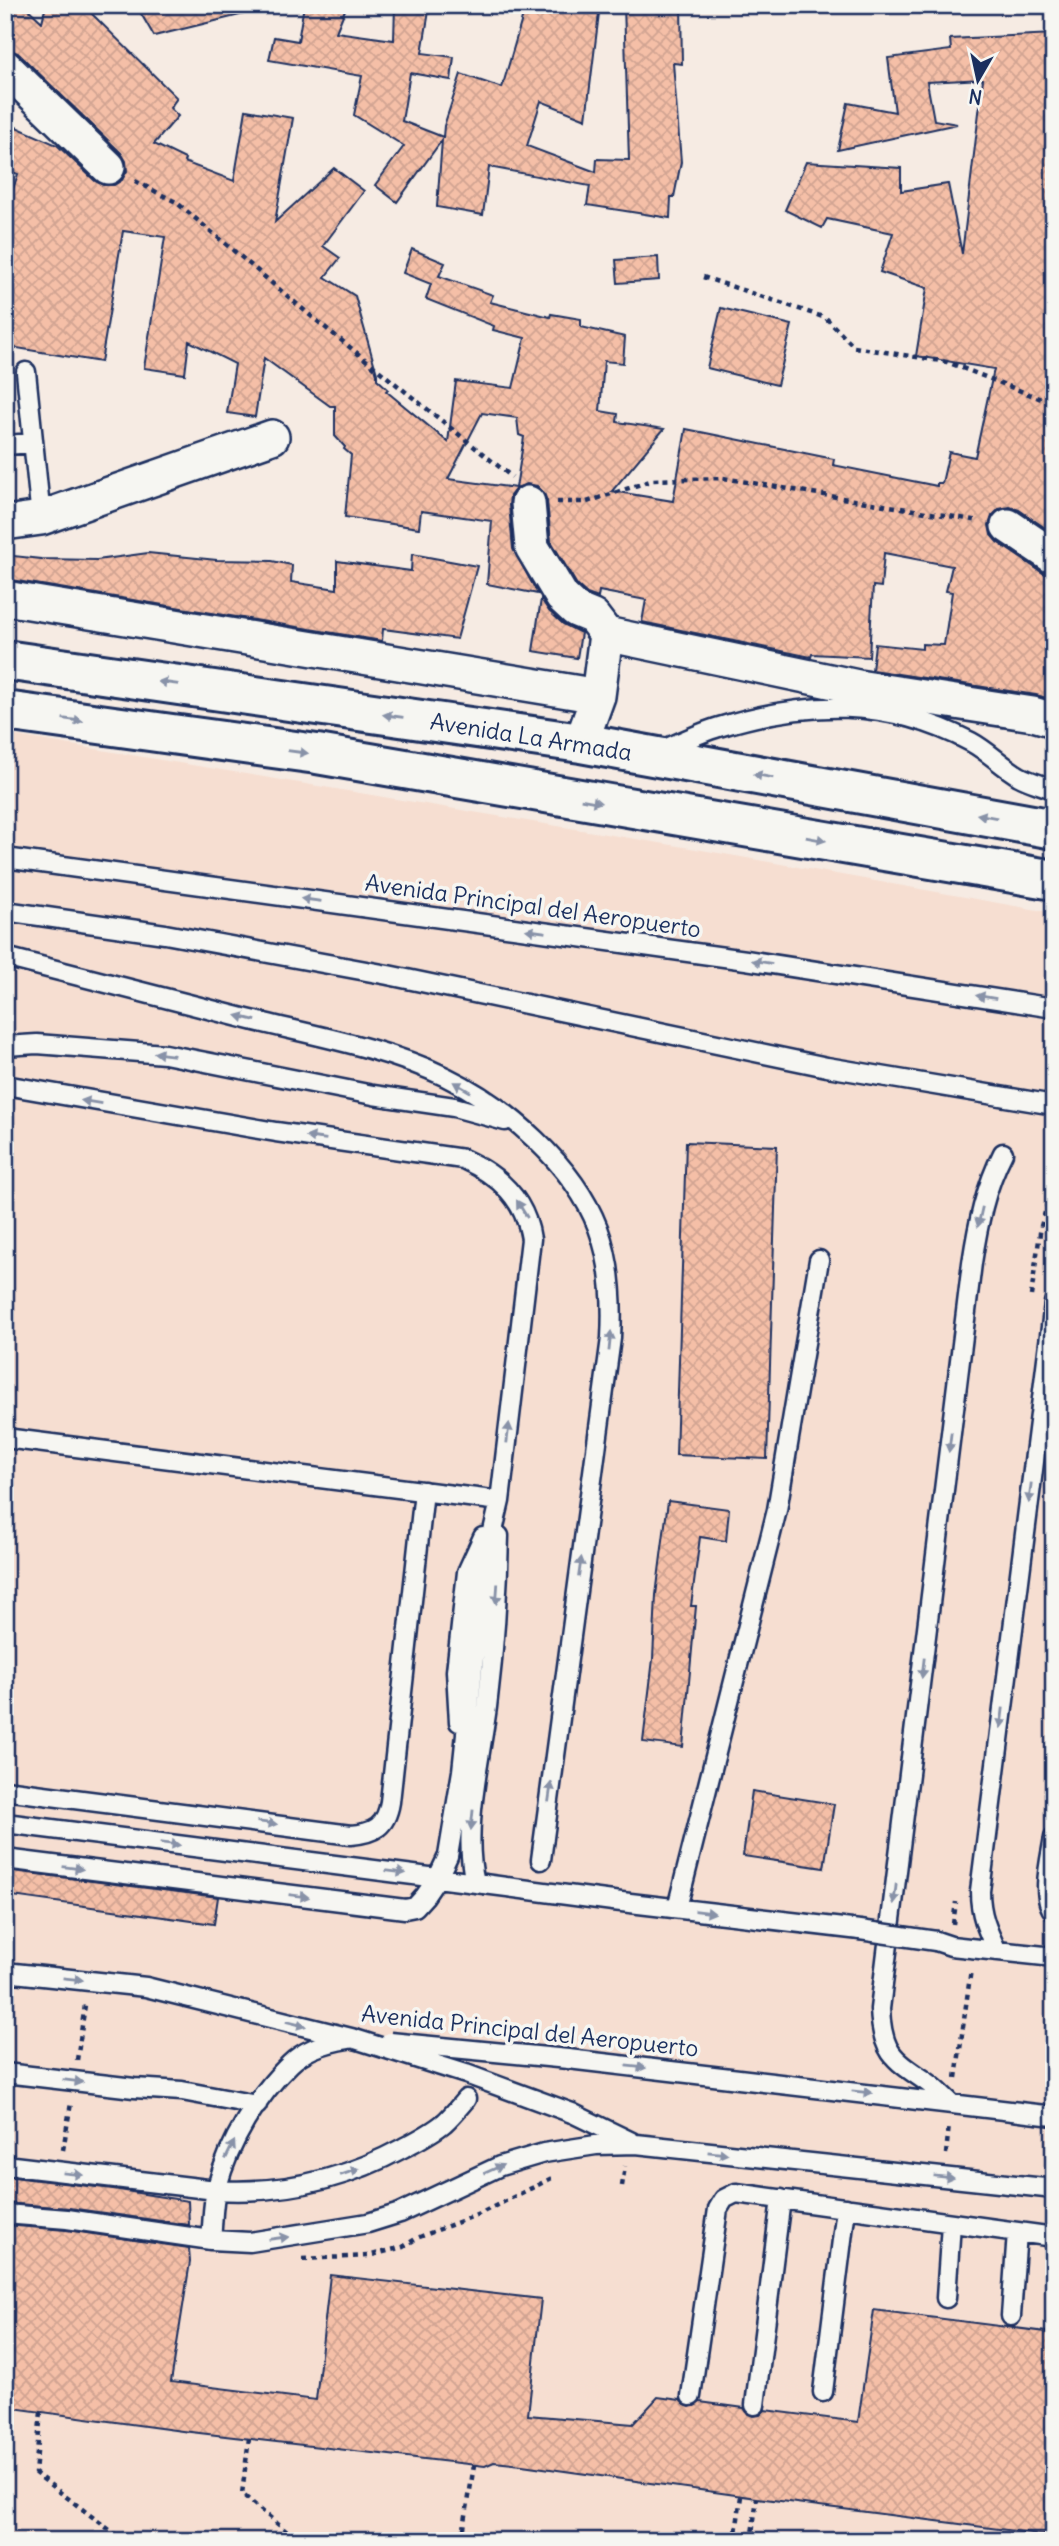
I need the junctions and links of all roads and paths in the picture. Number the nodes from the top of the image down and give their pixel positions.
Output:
1 (5, 67) edge
2 (108, 167) joint
3 (703, 277) dead end
4 (26, 372) dead end
5 (1054, 404) edge
6 (272, 437) dead end
7 (33, 443) junction
8 (5, 445) edge
9 (528, 503) junction
10 (41, 518) junction
11 (5, 523) edge
12 (1009, 526) joint
13 (1054, 557) edge
14 (5, 598) edge
15 (606, 634) junction
16 (5, 660) edge
17 (598, 696) junction
18 (5, 711) edge
19 (1054, 720) edge
20 (581, 743) junction
21 (649, 755) junction
22 (1054, 790) edge
23 (1054, 829) edge
24 (5, 858) edge
25 (1054, 880) edge
26 (5, 911) edge
27 (5, 957) edge
28 (1054, 1008) edge
29 (5, 1046) edge
30 (5, 1085) edge
31 (1054, 1105) edge
32 (519, 1125) junction
33 (1003, 1153) dead end
34 (819, 1260) dead end
35 (1054, 1304) edge
36 (5, 1438) edge
37 (424, 1491) junction
38 (500, 1501) junction
39 (5, 1790) edge
40 (5, 1823) edge
41 (1054, 1837) edge
42 (5, 1859) edge
43 (541, 1860) dead end
44 (438, 1877) junction
45 (480, 1883) junction
46 (677, 1908) junction
47 (1054, 1912) edge
48 (997, 1951) junction
49 (1054, 1957) edge
50 (5, 1972) edge
51 (355, 2039) junction
52 (5, 2073) edge
53 (466, 2099) dead end
54 (952, 2104) junction
55 (257, 2105) junction
56 (1054, 2116) edge
57 (636, 2144) junction
58 (5, 2165) edge
59 (617, 2165) dead end
60 (564, 2173) dead end
61 (622, 2186) dead end
62 (1054, 2189) edge
63 (216, 2190) junction
64 (781, 2199) junction
65 (846, 2208) junction
66 (5, 2214) edge
67 (951, 2223) junction
68 (1017, 2232) junction
69 (1054, 2237) edge
70 (211, 2240) junction
71 (293, 2259) dead end
72 (946, 2298) dead end
73 (1011, 2316) dead end
74 (823, 2392) dead end
75 (691, 2396) dead end
76 (755, 2405) dead end
77 (41, 2412) dead end
78 (249, 2438) dead end
79 (474, 2465) dead end
80 (741, 2496) dead end
81 (757, 2498) dead end
82 (1028, 2532) dead end
83 (124, 2541) edge
84 (298, 2541) edge
85 (480, 2541) edge
86 (735, 2541) edge
87 (751, 2541) edge
88 (1027, 2541) edge

1 - 2 street
2 - 9 path
3 - 5 path
4 - 7 lane
6 - 10 street
7 - 8 lane
7 - 10 lane
9 - 12 path
9 - 15 street
10 - 11 street
12 - 13 street
14 - 17 street
15 - 17 street
15 - 19 street
20 -> 16 main road, Avenida La Armada
17 - 20 street
18 -> 25 main road
20 - 21 main road, Avenida La Armada
21 - 22 lane
23 -> 21 main road, Avenida La Armada
28 -> 24 lane, Avenida Principal del Aeropuerto
26 - 31 lane
32 -> 27 lane
32 -> 29 lane
38 -> 30 lane
43 -> 32 lane
33 -> 54 lane
34 - 46 lane
35 -> 48 lane
36 - 37 lane
37 - 38 lane
39 -> 37 lane
38 - 44 lane
38 -> 45 lane
40 -> 44 lane
41 - 47 lane
42 -> 44 lane
44 - 45 lane
45 - 46 lane, bridge
46 -> 48 lane, bridge
48 - 49 lane
50 -> 51 lane, Avenida Principal del Aeropuerto
51 -> 54 lane, Avenida Principal del Aeropuerto, bridge
51 - 55 lane
51 - 57 lane, bridge
52 -> 55 lane
63 -> 53 lane
54 - 56 lane, Avenida Principal del Aeropuerto
63 -> 55 lane
57 -> 62 lane
70 -> 57 lane
58 -> 63 lane
59 - 61 path
60 - 71 path
63 - 70 lane
64 - 65 lane
64 - 75 lane
64 - 76 lane
65 - 67 lane
65 - 74 lane
66 - 70 lane
67 - 68 lane
67 - 72 lane
68 - 69 lane
68 - 73 lane
77 - 83 path
78 - 84 path
79 - 85 path
80 - 86 path
81 - 87 path
82 - 88 path

